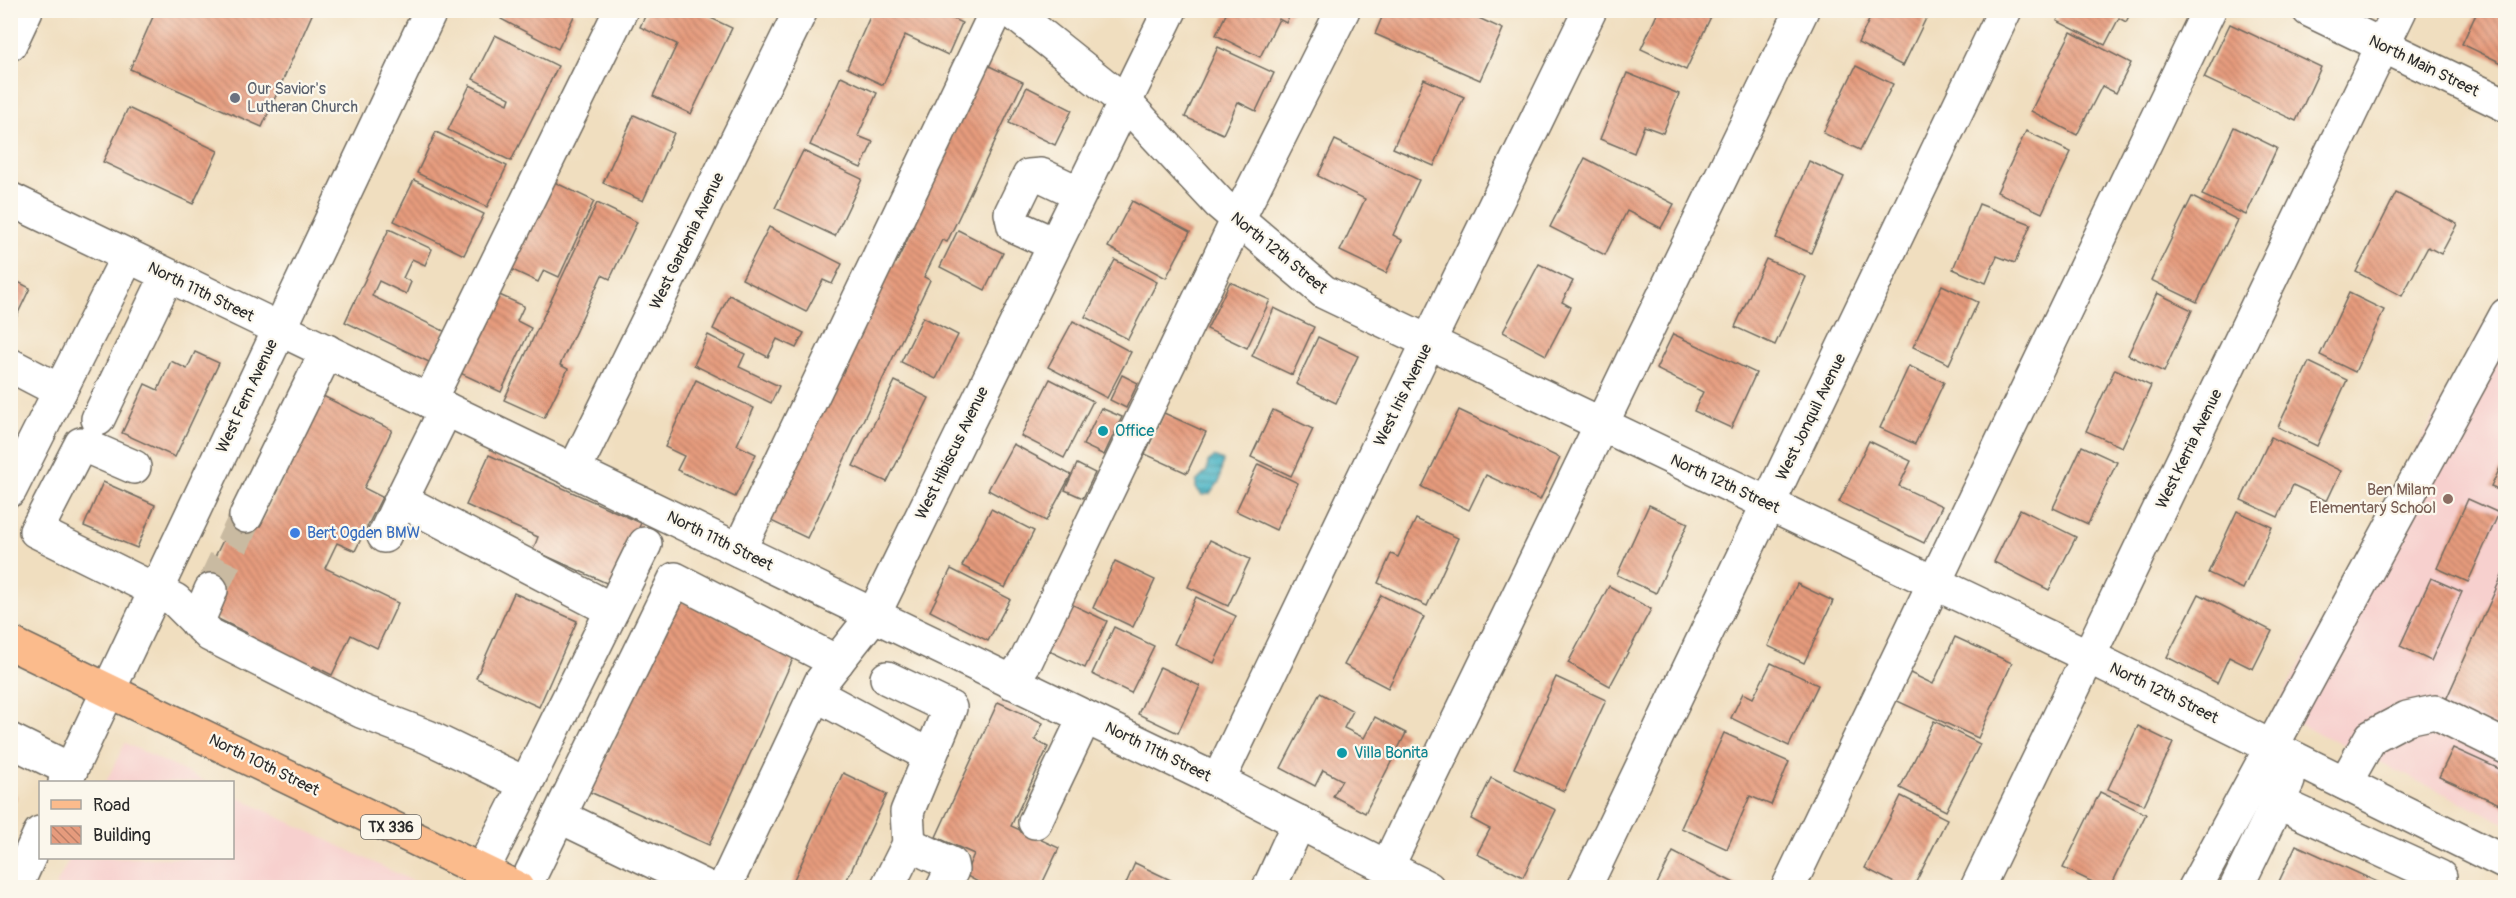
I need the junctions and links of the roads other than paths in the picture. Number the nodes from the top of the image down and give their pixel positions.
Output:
1 (26, 10) edge
2 (431, 10) edge
3 (621, 10) edge
4 (801, 10) edge
5 (998, 10) edge
6 (1010, 10) edge
7 (1170, 10) edge
8 (1342, 10) edge
9 (1590, 10) edge
10 (1802, 10) edge
11 (2005, 10) edge
12 (2209, 10) edge
13 (2309, 10) edge
14 (2400, 10) edge
15 (10, 44) edge
16 (2383, 46) junction
17 (1124, 101) junction
18 (2505, 105) edge
19 (1079, 193) junction
20 (10, 199) edge
21 (1238, 219) junction
22 (1054, 244) junction
23 (128, 256) junction
24 (167, 276) junction
25 (2505, 315) edge
26 (278, 330) junction
27 (1428, 343) junction
28 (327, 351) junction
29 (10, 364) edge
30 (60, 391) junction
31 (438, 405) junction
32 (241, 408) junction
33 (98, 419) dead end
34 (1601, 425) junction
35 (289, 428) junction
36 (134, 467) dead end
37 (574, 471) junction
38 (10, 490) edge
39 (401, 500) junction
40 (1768, 505) junction
41 (246, 516) tunnel mouth
42 (384, 536) dead end
43 (645, 544) dead end
44 (739, 550) junction
45 (1934, 583) junction
46 (156, 590) junction
47 (211, 590) tunnel mouth
48 (612, 610) junction
49 (873, 616) junction
50 (197, 623) junction
51 (10, 643) edge
52 (2090, 657) junction
53 (837, 662) junction
54 (970, 662) junction
55 (886, 678) dead end
56 (1011, 682) junction
57 (109, 690) junction
58 (815, 694) junction
59 (950, 708) junction
60 (1085, 717) junction
61 (10, 740) edge
62 (2505, 747) edge
63 (2284, 753) junction
64 (930, 756) junction
65 (68, 776) edge
66 (1218, 781) junction
67 (2345, 783) junction
68 (526, 784) junction
69 (2277, 802) junction
70 (559, 816) junction
71 (1035, 822) dead end
72 (1299, 822) junction
73 (39, 835) edge
74 (2458, 840) junction
75 (909, 844) junction
76 (2505, 863) edge
77 (1406, 880) edge
78 (2438, 882) edge
79 (506, 883) edge
80 (15, 888) edge
81 (708, 888) edge
82 (724, 888) edge
83 (887, 888) edge
84 (943, 888) edge
85 (1269, 888) edge
86 (1584, 888) edge
87 (1788, 888) edge
88 (1977, 888) edge
89 (2195, 888) edge
90 (2235, 888) edge

1 - 15 street
2 - 26 street, West Fern Avenue
3 - 31 street
4 - 37 street, West Gardenia Avenue
5 - 44 street
6 - 17 street, North 12th Street
7 - 17 street, West Hibiscus Avenue
8 - 21 street
9 - 27 street, West Iris Avenue
10 - 34 street
11 - 40 street, West Jonquil Avenue
12 - 45 street
13 - 16 street, North Main Street
14 - 16 street, West Kerria Avenue
16 - 18 street, North Main Street
16 - 52 street, West Kerria Avenue
17 - 19 street, West Hibiscus Avenue
17 - 21 street, North 12th Street
19 - 22 street, West Hibiscus Avenue
19 - 22 street
20 - 23 street, North 11th Street
21 - 27 street, North 12th Street
21 - 56 street
22 - 49 street, West Hibiscus Avenue
23 - 24 street, North 11th Street
23 - 30 street
24 - 26 street, North 11th Street
24 - 33 street
25 - 63 street
26 - 28 street, North 11th Street
26 - 32 street, West Fern Avenue
27 - 34 street, North 12th Street
27 - 66 street, West Iris Avenue
28 - 31 street, North 11th Street
28 - 35 street
29 - 30 street
30 - 38 street
31 - 37 street, North 11th Street
31 - 39 street
32 - 35 street
32 - 46 street, West Fern Avenue
34 - 40 street, North 12th Street
34 - 77 street
35 - 41 street
36 - 46 street
37 - 44 street, North 11th Street
39 - 42 street
39 - 48 street
40 - 45 street, North 12th Street
40 - 86 street, West Jonquil Avenue
43 - 48 street
44 - 49 street, North 11th Street
45 - 52 street, North 12th Street
45 - 87 street
46 - 50 street
46 - 57 street, West Fern Avenue
47 - 50 street
48 - 68 street
49 - 53 street, West Hibiscus Avenue
49 - 54 street, North 11th Street
50 - 68 street
51 - 57 main road, North 10th Street / TX 336
52 - 63 street, North 12th Street
52 - 88 street, West Kerria Avenue
53 - 58 street, West Hibiscus Avenue
53 - 70 street
54 - 56 street, North 11th Street
54 - 59 street
55 - 59 street
56 - 60 street, North 11th Street
57 - 65 street, West Fern Avenue
57 - 79 main road, North 10th Street / TX 336
58 - 64 street
58 - 82 street, West Hibiscus Avenue
59 - 64 street
60 - 66 street, North 11th Street
60 - 71 street
61 - 65 street
62 - 67 street
63 - 67 street, North 12th Street
63 - 69 street
63 - 89 street
64 - 75 street
66 - 72 street, North 11th Street
67 - 74 street, North 12th Street
68 - 79 street
69 - 78 street
69 - 90 street
70 - 79 street
70 - 81 street
72 - 77 street, North 11th Street
72 - 85 street
73 - 80 street
74 - 76 street, North 12th Street
74 - 78 street
75 - 83 street
75 - 84 street

